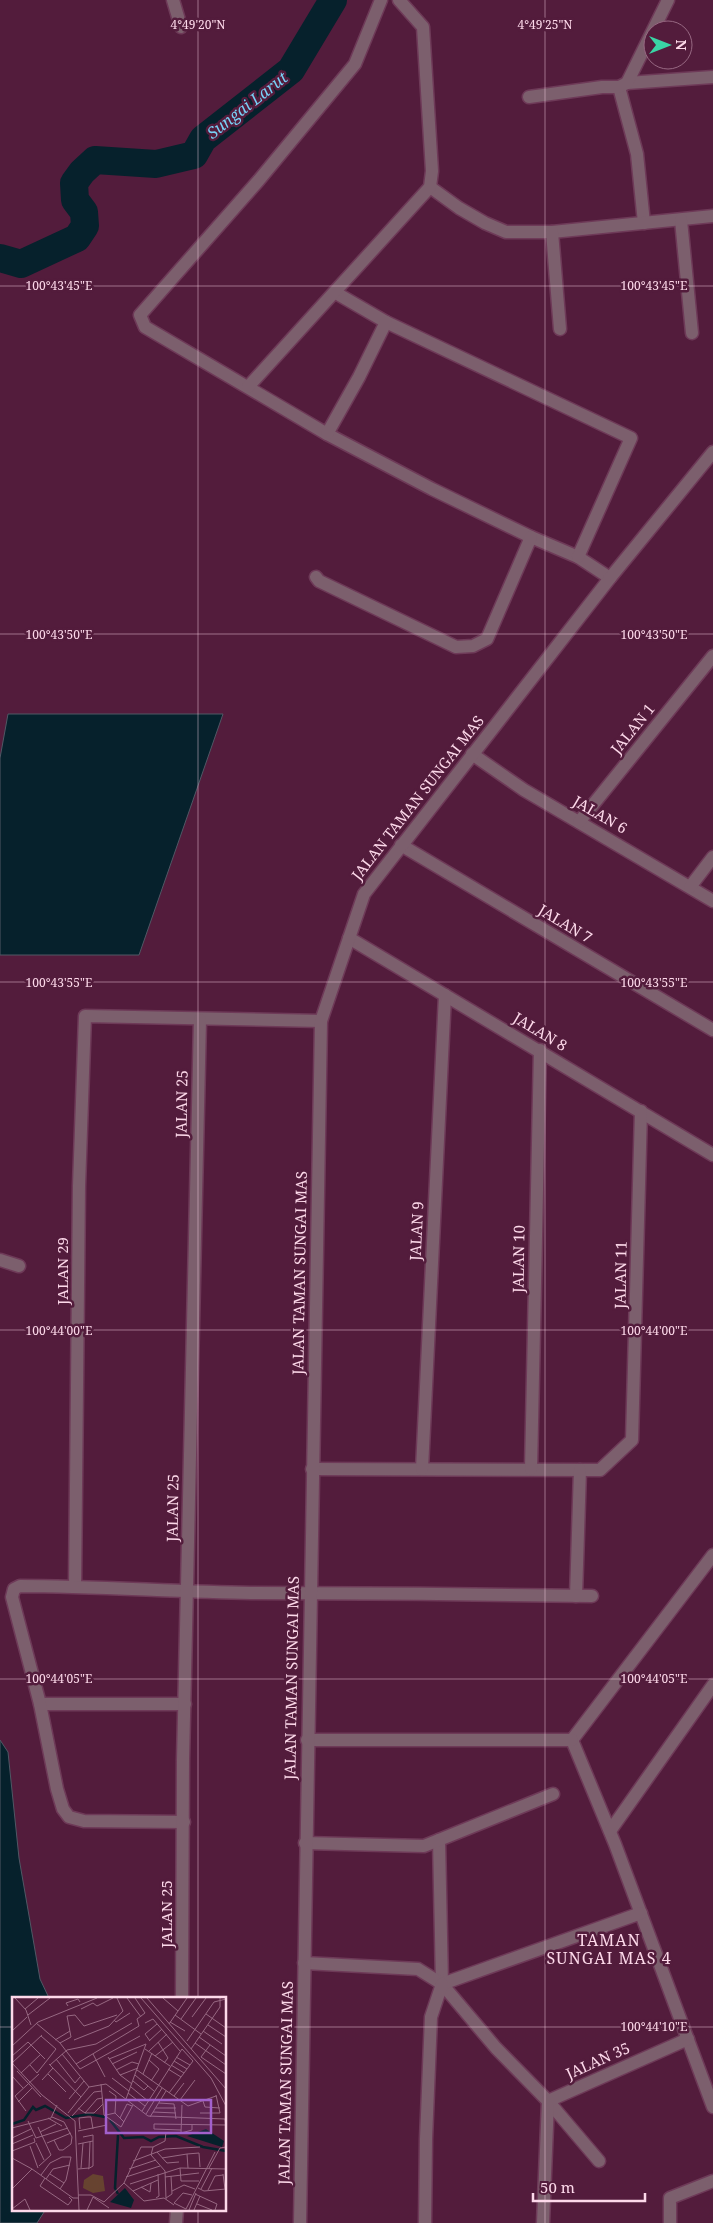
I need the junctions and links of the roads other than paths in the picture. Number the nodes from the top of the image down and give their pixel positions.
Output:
1 (173, 0) edge
2 (381, 0) edge
3 (399, 0) edge
4 (668, 0) edge
5 (181, 27) dead end
6 (713, 77) edge
7 (623, 85) junction
8 (529, 98) dead end
9 (430, 187) junction
10 (713, 216) edge
11 (681, 220) junction
12 (644, 223) junction
13 (552, 232) junction
14 (336, 293) junction
15 (386, 322) junction
16 (560, 328) dead end
17 (692, 333) dead end
18 (248, 387) junction
19 (327, 434) junction
20 (713, 452) edge
21 (531, 537) junction
22 (578, 557) junction
23 (316, 577) dead end
24 (610, 578) junction
25 (713, 656) edge
26 (472, 754) junction
27 (579, 822) junction
28 (401, 845) junction
29 (712, 859) edge
30 (690, 887) junction
31 (713, 901) edge
32 (349, 938) junction
33 (445, 994) junction
34 (200, 1020) junction
35 (321, 1021) junction
36 (711, 1025) edge
37 (540, 1050) junction
38 (641, 1111) junction
39 (713, 1155) edge
40 (0, 1260) edge
41 (19, 1266) dead end
42 (312, 1469) junction
43 (422, 1469) junction
44 (531, 1469) junction
45 (580, 1470) junction
46 (712, 1558) edge
47 (75, 1586) junction
48 (187, 1591) junction
49 (310, 1592) junction
50 (576, 1596) junction
51 (592, 1596) dead end
52 (713, 1685) edge
53 (40, 1704) junction
54 (185, 1704) junction
55 (307, 1740) junction
56 (572, 1740) junction
57 (553, 1794) dead end
58 (184, 1822) junction
59 (610, 1831) junction
60 (439, 1840) junction
61 (305, 1844) junction
62 (641, 1913) junction
63 (304, 1963) junction
64 (442, 1984) junction
65 (182, 1997) edge
66 (688, 2039) junction
67 (548, 2101) junction
68 (713, 2107) edge
69 (599, 2161) dead end
70 (713, 2181) edge
71 (177, 2210) edge
72 (176, 2223) edge
73 (300, 2223) edge
74 (425, 2223) edge
75 (543, 2223) edge
76 (670, 2223) edge

1 - 5 street
2 - 18 street
3 - 9 street
4 - 7 street
6 - 7 street
7 - 8 street
7 - 12 street
9 - 13 street
9 - 14 street
10 - 11 street
11 - 12 street
11 - 17 street
12 - 13 street
13 - 16 street
14 - 15 street
14 - 18 street
15 - 19 street
15 - 22 street
18 - 19 street
19 - 21 street
20 - 24 street, JALAN TAMAN SUNGAI MAS
21 - 22 street
21 - 23 street
22 - 24 street
24 - 26 street, JALAN TAMAN SUNGAI MAS
25 - 27 street, JALAN 1
26 - 27 street, JALAN 6
26 - 28 street, JALAN TAMAN SUNGAI MAS
27 - 30 street, JALAN 6
28 - 32 street, JALAN TAMAN SUNGAI MAS
28 - 36 street, JALAN 7
29 - 30 street
30 - 31 street, JALAN 6
32 - 33 street, JALAN 8
32 - 35 street, JALAN TAMAN SUNGAI MAS
33 - 37 street, JALAN 8
33 - 43 street, JALAN 9
34 - 35 street
34 - 47 street, JALAN 29
34 - 48 street, JALAN 25
35 - 42 street, JALAN TAMAN SUNGAI MAS
37 - 38 street, JALAN 8
37 - 44 street, JALAN 10
38 - 39 street, JALAN 8
38 - 45 street, JALAN 11
40 - 41 street
42 - 43 street
42 - 49 street, JALAN TAMAN SUNGAI MAS
43 - 44 street
44 - 45 street
45 - 50 street
46 - 56 street
47 - 48 street
47 - 53 street
48 - 49 street
48 - 54 street, JALAN 25
49 - 50 street
49 - 55 street, JALAN TAMAN SUNGAI MAS
50 - 51 street
52 - 59 street
53 - 54 street
53 - 58 street
54 - 58 street, JALAN 25
55 - 56 street
55 - 61 street, JALAN TAMAN SUNGAI MAS
56 - 59 street
57 - 60 street
58 - 65 street, JALAN 25
59 - 62 street
60 - 61 street
60 - 64 street
61 - 63 street, JALAN TAMAN SUNGAI MAS
62 - 64 street
62 - 66 street
63 - 64 street
63 - 73 street, JALAN TAMAN SUNGAI MAS
64 - 67 street
64 - 74 street
66 - 67 street, JALAN 35
66 - 68 street
67 - 69 street
67 - 75 street
70 - 76 street
71 - 72 street

